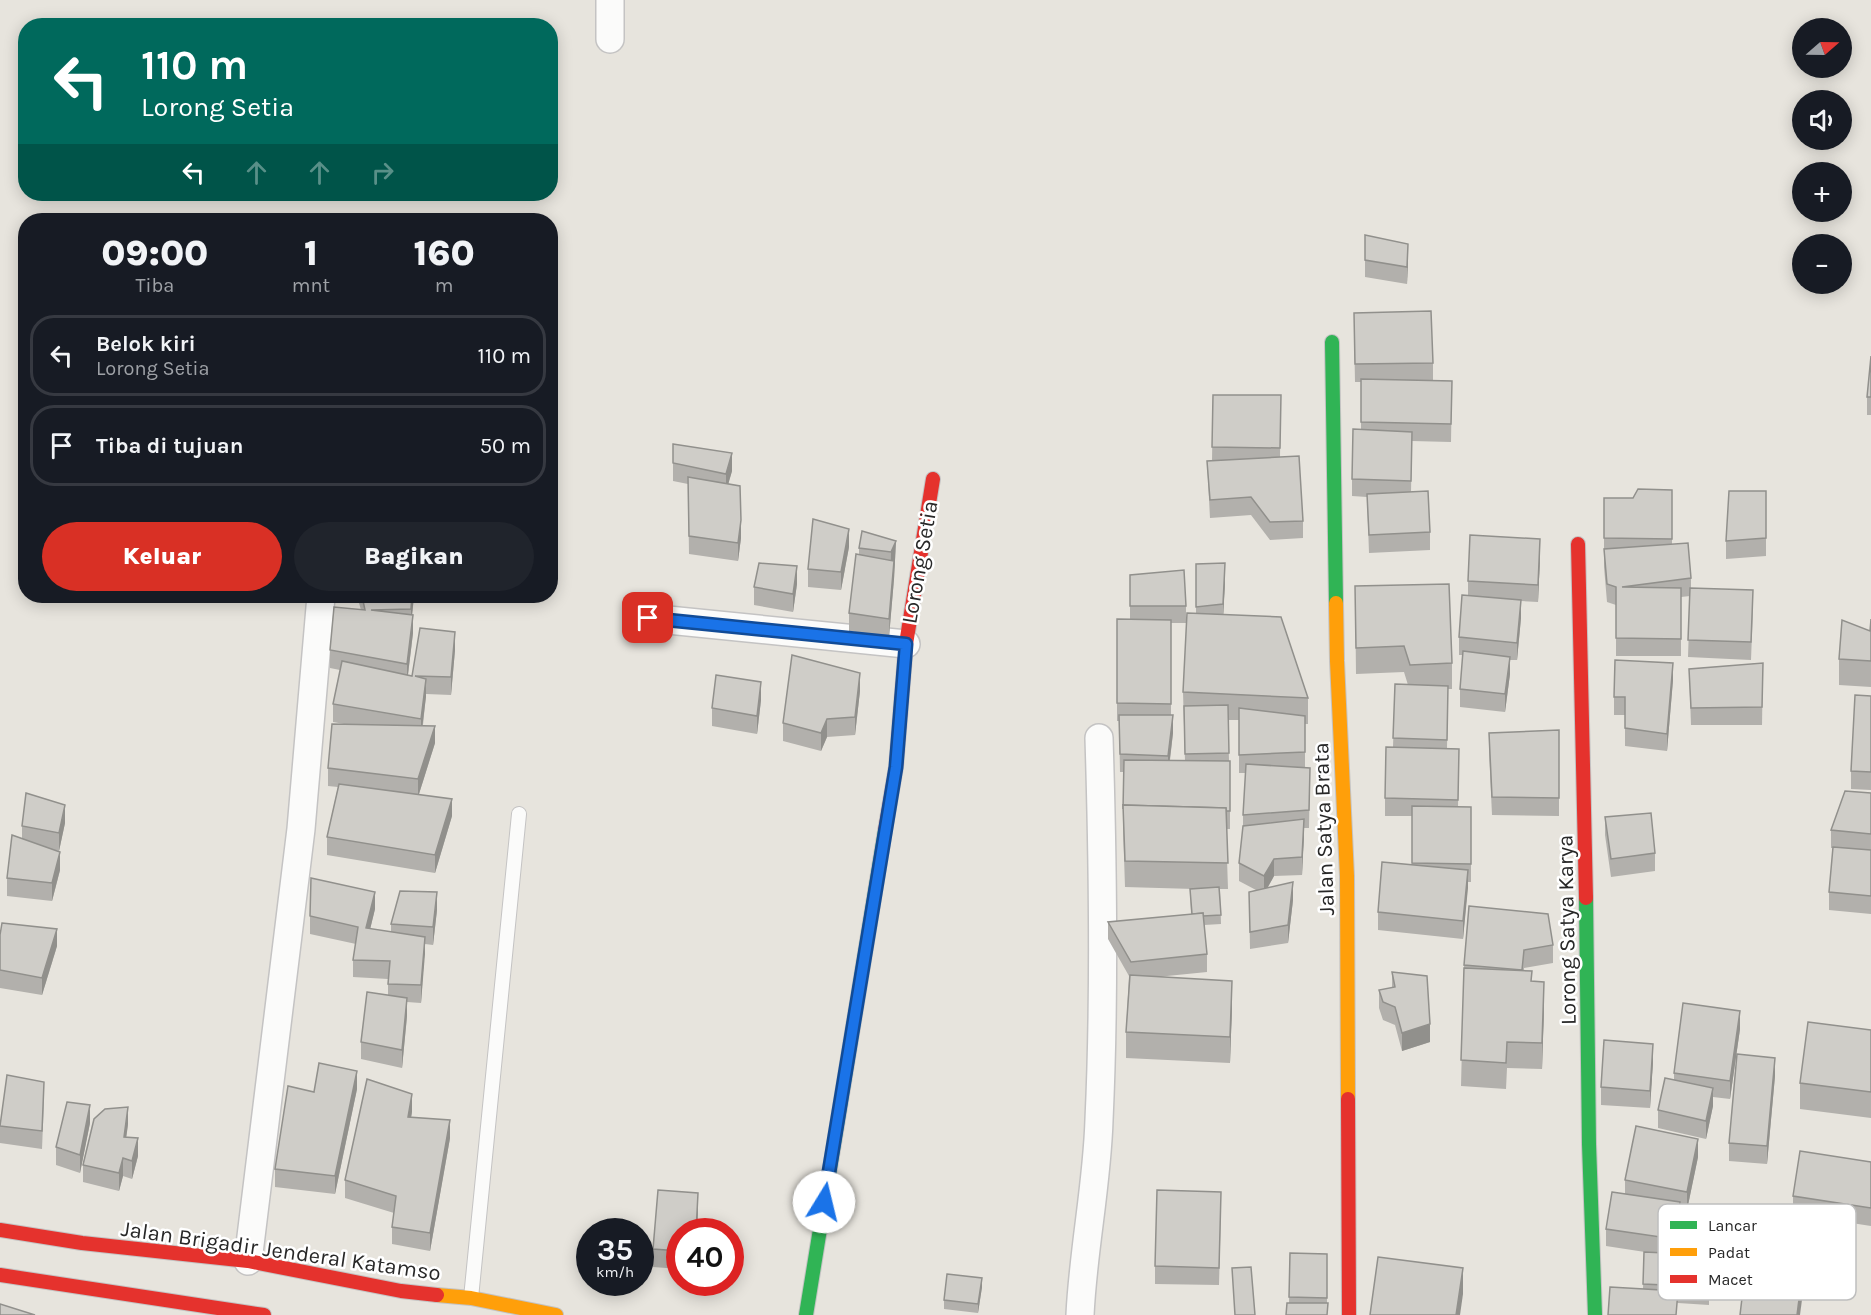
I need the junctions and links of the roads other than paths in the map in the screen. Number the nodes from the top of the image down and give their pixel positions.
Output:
1 (610, 0) edge
2 (610, 39) dead end
3 (1332, 342) dead end
4 (933, 479) dead end
5 (1578, 544) dead end
6 (320, 603) edge
7 (648, 618) dead end
8 (906, 644) junction
9 (1100, 738) dead end
10 (519, 814) dead end
11 (0, 1230) edge
12 (248, 1261) junction
13 (0, 1275) edge
14 (471, 1298) junction
15 (264, 1315) edge
16 (556, 1315) edge
17 (806, 1315) edge
18 (1080, 1315) edge
19 (1349, 1315) edge
20 (1595, 1315) edge

1 - 2 street
3 - 19 street, Jalan Satya Brata
4 - 8 street, Lorong Setia
5 - 20 street, Lorong Satya Karya
6 - 12 street
7 - 8 street, Lorong Setia
8 - 17 street, Lorong Setia
9 - 18 street
10 - 14 lane
11 - 12 street, Jalan Brigadir Jenderal Katamso
12 - 14 street, Jalan Brigadir Jenderal Katamso
13 - 15 street
14 - 16 street, Jalan Brigadir Jenderal Katamso

